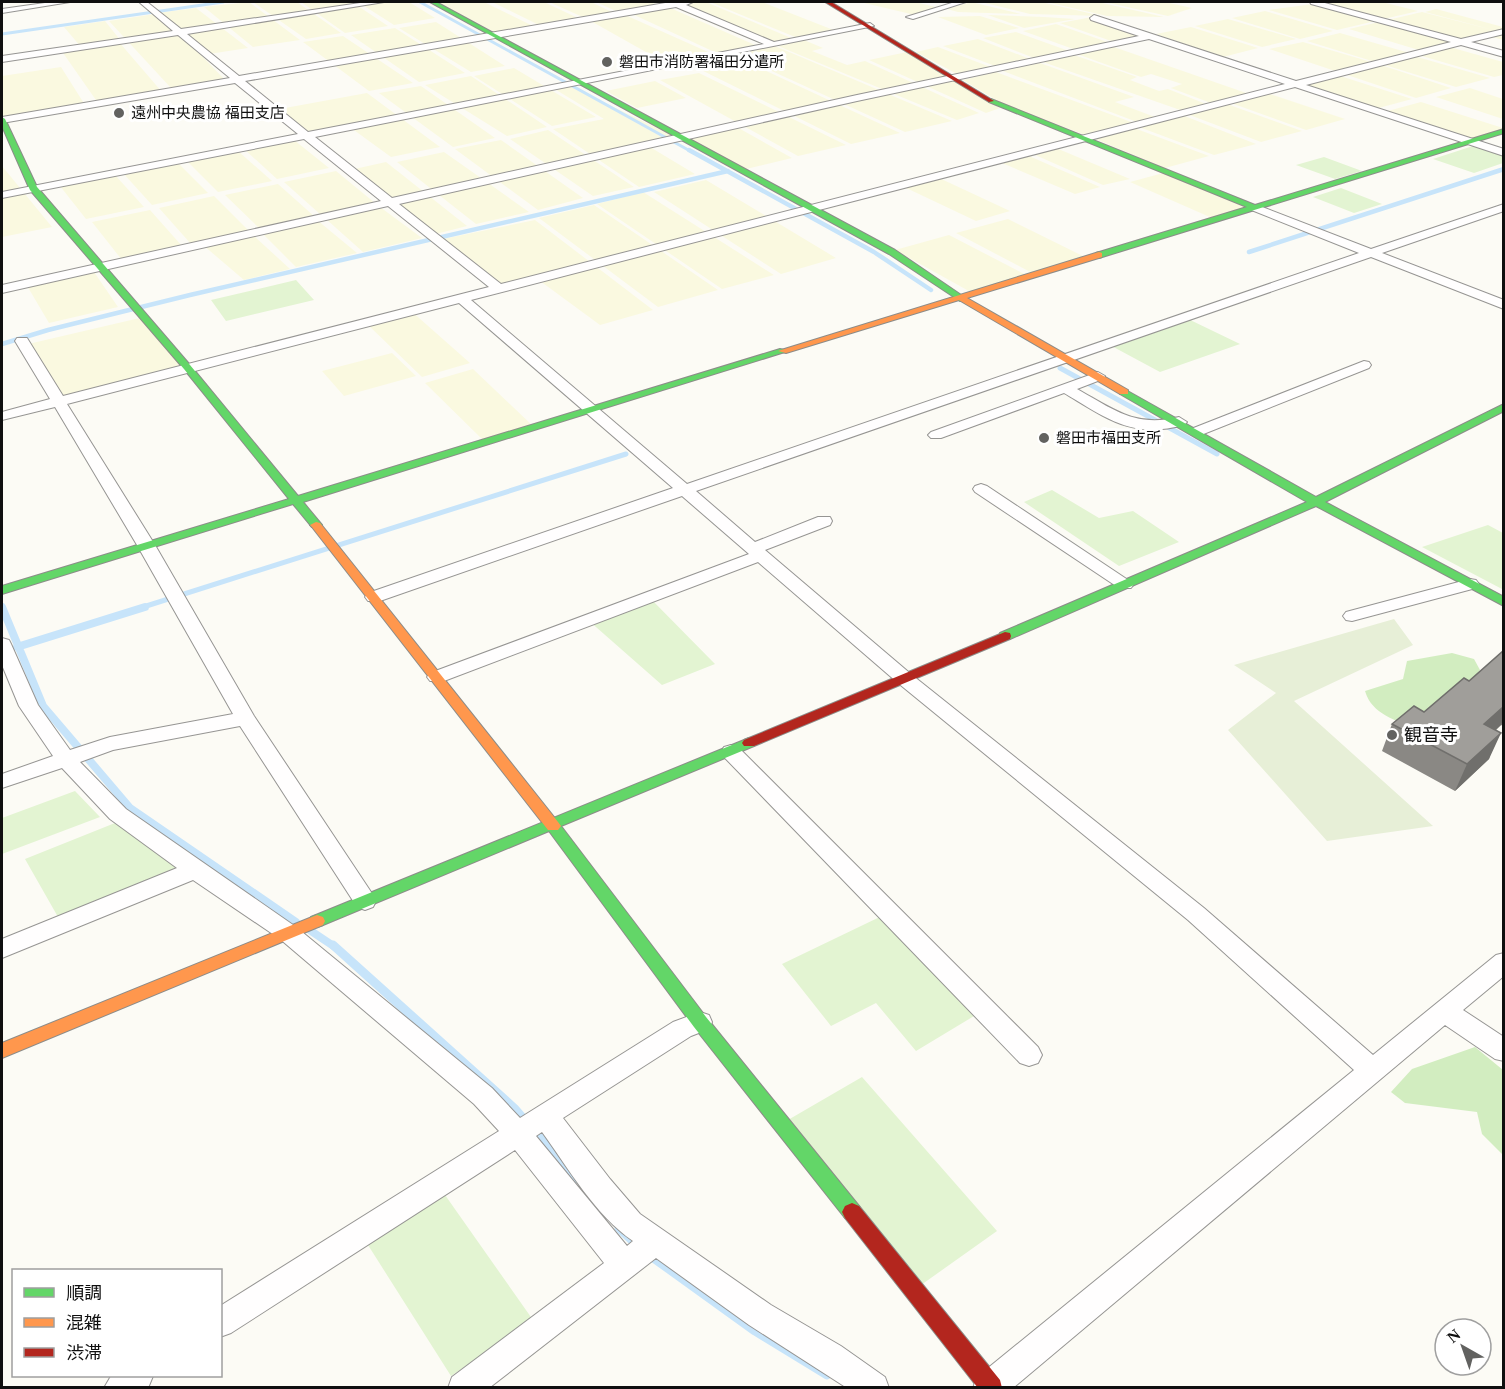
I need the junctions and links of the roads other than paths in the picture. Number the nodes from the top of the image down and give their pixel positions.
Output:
1 (66, 2) edge
2 (144, 2) edge
3 (380, 2) edge
4 (433, 2) edge
5 (689, 2) edge
6 (828, 2) edge
7 (962, 2) edge
8 (1314, 2) edge
9 (673, 3) edge
10 (2, 11) edge
11 (910, 17) dead end
12 (1094, 18) dead end
13 (870, 26) junction
14 (1503, 31) edge
15 (181, 32) junction
16 (495, 35) junction
17 (1150, 36) junction
18 (1460, 42) junction
19 (774, 45) junction
20 (1503, 54) edge
21 (2, 60) edge
22 (239, 79) junction
23 (956, 79) junction
24 (581, 82) junction
25 (1294, 84) junction
26 (2, 120) edge
27 (1503, 131) edge
28 (308, 135) junction
29 (684, 138) junction
30 (1082, 138) junction
31 (1470, 142) junction
32 (1503, 153) edge
33 (33, 188) junction
34 (2, 195) edge
35 (392, 203) junction
36 (810, 207) junction
37 (1253, 207) junction
38 (1503, 207) edge
39 (1480, 215) junction
40 (1496, 221) dead end
41 (1372, 253) junction
42 (101, 267) junction
43 (498, 288) junction
44 (2, 289) edge
45 (460, 297) junction
46 (961, 298) junction
47 (1503, 305) edge
48 (22, 341) dead end
49 (1065, 358) junction
50 (1364, 365) dead end
51 (187, 367) junction
52 (1098, 376) junction
53 (1065, 388) junction
54 (59, 400) junction
55 (1503, 407) edge
56 (590, 410) junction
57 (2, 416) edge
58 (1172, 424) junction
59 (1197, 432) junction
60 (936, 435) dead end
61 (685, 489) junction
62 (981, 489) dead end
63 (296, 500) junction
64 (1316, 502) junction
65 (824, 521) dead end
66 (146, 545) junction
67 (758, 552) junction
68 (1125, 584) junction
69 (1470, 584) junction
70 (2, 590) edge
71 (374, 597) junction
72 (1502, 600) edge
73 (1352, 616) dead end
74 (2, 644) edge
75 (437, 677) junction
76 (905, 679) junction
77 (245, 718) junction
78 (731, 752) junction
79 (65, 759) junction
80 (2, 781) edge
81 (553, 826) junction
82 (195, 870) junction
83 (365, 901) junction
84 (288, 933) junction
85 (2, 949) edge
86 (1503, 962) edge
87 (1444, 1011) junction
88 (700, 1022) junction
89 (2, 1051) edge
90 (1503, 1051) edge
91 (1029, 1055) dead end
92 (1372, 1070) junction
93 (546, 1116) junction
94 (518, 1134) junction
95 (656, 1241) junction
96 (624, 1265) junction
97 (222, 1322) edge
98 (136, 1377) edge
99 (990, 1387) edge
100 (119, 1388) edge
101 (463, 1388) edge
102 (874, 1388) edge

1 - 10 street
2 - 15 street
3 - 15 street
4 - 16 street
5 - 9 street
6 - 13 street
7 - 11 street
8 - 18 street
9 - 16 street
9 - 19 street
12 - 17 street
13 - 19 street
13 - 23 street
14 - 18 street
15 - 21 street
15 - 22 street
16 - 22 street
16 - 24 street
17 - 23 street
17 - 25 street
18 - 20 street
18 - 25 street
19 - 24 street
22 - 26 street
22 - 28 street
23 - 29 street
23 - 30 street
24 - 28 street
24 - 29 street
25 - 30 street
25 - 31 street
26 - 33 street
27 - 31 street
28 - 33 street
28 - 35 street
29 - 35 street
29 - 36 street
30 - 36 street
30 - 37 street
31 - 32 street
31 - 37 street
33 - 34 street
33 - 42 street
35 - 42 street
35 - 43 street
36 - 43 street
36 - 46 street
37 - 41 street
37 - 46 street
38 - 39 street
39 - 40 street
39 - 41 street
41 - 47 street
41 - 49 street
42 - 44 street
42 - 51 street
43 - 45 street
45 - 51 street
45 - 56 street
46 - 49 street
46 - 56 street
48 - 54 street
49 - 52 street
49 - 61 street
50 - 59 street
51 - 54 street
51 - 63 street
52 - 53 street
52 - 58 street
53 - 58 street
53 - 60 street
54 - 57 street
54 - 66 street
55 - 64 street
56 - 61 street
56 - 63 street
58 - 59 street
59 - 64 street
61 - 67 street
61 - 71 street
62 - 68 street
63 - 66 street
63 - 71 street
64 - 68 street
64 - 69 street
65 - 67 street
66 - 70 street
66 - 77 street
67 - 75 street
67 - 76 street
68 - 76 street
69 - 72 street
69 - 73 street
71 - 75 street
74 - 79 street
75 - 81 street
76 - 78 street
76 - 92 street
77 - 79 street
77 - 83 street
78 - 81 street
78 - 91 street
79 - 80 street
79 - 82 street
81 - 83 street
81 - 88 street
82 - 84 street
82 - 85 street
83 - 84 street
84 - 89 street
84 - 94 street
86 - 87 street
87 - 90 street
87 - 92 street
88 - 93 street
88 - 99 street
92 - 99 street
93 - 94 street
93 - 95 street
94 - 96 street
94 - 97 street
95 - 96 street
95 - 102 street
96 - 101 street
98 - 100 street

